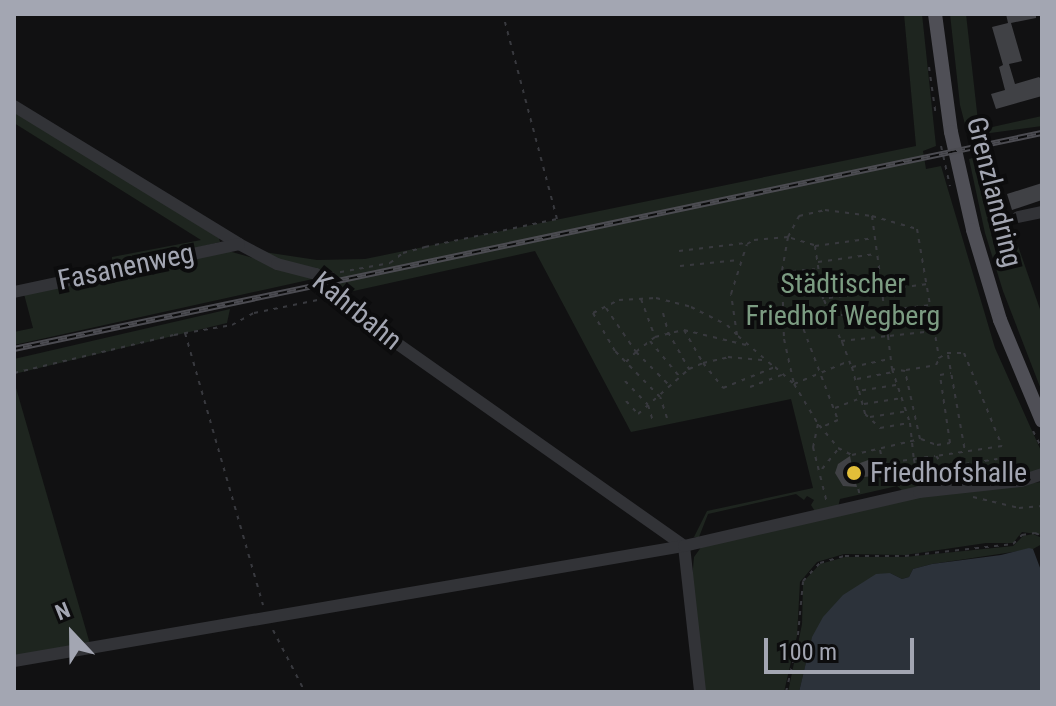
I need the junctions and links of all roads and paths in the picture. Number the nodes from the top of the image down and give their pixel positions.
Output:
1 (503, 14) edge
2 (935, 14) edge
3 (14, 106) edge
4 (1042, 212) edge
5 (872, 216) junction
6 (1018, 217) dead end
7 (788, 237) junction
8 (874, 238) junction
9 (239, 244) junction
10 (747, 244) junction
11 (815, 246) junction
12 (679, 251) dead end
13 (877, 254) junction
14 (740, 260) junction
15 (816, 262) junction
16 (680, 266) dead end
17 (816, 269) junction
18 (794, 270) junction
19 (782, 272) junction
20 (321, 278) junction
21 (929, 284) junction
22 (882, 290) junction
23 (14, 292) edge
24 (336, 296) junction
25 (641, 298) junction
26 (823, 299) junction
27 (932, 304) junction
28 (605, 307) junction
29 (884, 311) junction
30 (663, 313) dead end
31 (831, 316) junction
32 (684, 330) junction
33 (935, 330) junction
34 (668, 332) junction
35 (185, 333) junction
36 (737, 335) junction
37 (888, 336) junction
38 (655, 337) junction
39 (649, 340) junction
40 (841, 341) junction
41 (746, 345) junction
42 (636, 352) junction
43 (947, 353) junction
44 (939, 358) junction
45 (890, 359) junction
46 (765, 360) junction
47 (849, 361) junction
48 (625, 363) junction
49 (703, 363) junction
50 (775, 367) junction
51 (852, 367) junction
52 (689, 369) junction
53 (893, 370) junction
54 (905, 371) junction
55 (821, 372) junction
56 (14, 373) edge
57 (951, 373) junction
58 (783, 375) junction
59 (680, 377) junction
60 (855, 379) junction
61 (625, 381) dead end
62 (794, 384) junction
63 (898, 385) junction
64 (670, 386) junction
65 (750, 387) dead end
66 (859, 391) junction
67 (660, 397) junction
68 (861, 398) junction
69 (903, 398) junction
70 (626, 401) dead end
71 (648, 405) junction
72 (863, 405) junction
73 (834, 409) junction
74 (907, 411) junction
75 (869, 417) junction
76 (667, 418) dead end
77 (653, 421) dead end
78 (1042, 421) edge
79 (910, 423) junction
80 (820, 426) junction
81 (920, 439) junction
82 (912, 441) junction
83 (838, 448) junction
84 (880, 448) junction
85 (966, 453) junction
86 (936, 456) junction
87 (914, 459) junction
88 (997, 459) dead end
89 (821, 470) junction
90 (1037, 476) edge
91 (856, 479) dead end
92 (956, 486) junction
93 (919, 492) junction
94 (861, 505) junction
95 (1042, 506) edge
96 (829, 512) junction
97 (1042, 536) edge
98 (684, 546) junction
99 (267, 618) junction
100 (14, 661) edge
101 (305, 692) edge
102 (700, 692) edge
103 (786, 692) edge

1 - 20 path
2 - 78 main road, Grenzlandring
3 - 9 street, Kahrbahn
4 - 6 street
5 - 7 path
5 - 8 path
5 - 21 path
7 - 10 path
7 - 11 path
7 - 19 path
8 - 11 path
8 - 13 path
9 - 20 street, Kahrbahn
9 - 23 street, Fasanenweg
10 - 12 path
10 - 14 path
11 - 15 path
13 - 15 path
13 - 22 path
14 - 16 path
14 - 36 path
15 - 17 path
17 - 18 path
17 - 26 path
18 - 19 path
18 - 55 path
19 - 62 path
20 - 24 street, Kahrbahn
21 - 22 path
21 - 27 path
22 - 26 path
22 - 29 path
24 - 35 path
24 - 98 street, Kahrbahn
25 - 28 path
25 - 36 path
25 - 38 path
26 - 31 path
27 - 29 path
27 - 33 path
28 - 42 path
28 - 48 path
29 - 31 path
29 - 37 path
30 - 34 path
31 - 40 path
32 - 34 path
32 - 41 path
32 - 49 path
33 - 37 path
33 - 44 path
34 - 38 path
34 - 52 path
35 - 56 path
35 - 99 path
36 - 41 path
37 - 40 path
37 - 45 path
38 - 39 path
39 - 42 path
39 - 59 path
40 - 47 path
41 - 46 path
42 - 48 path
42 - 64 path
43 - 44 path
43 - 57 path
43 - 85 path
44 - 54 path
45 - 51 path
45 - 53 path
46 - 49 path
46 - 50 path
47 - 51 path
47 - 55 path
48 - 67 path
49 - 50 path
49 - 52 path
50 - 58 path
51 - 60 path
52 - 59 path
53 - 54 path
53 - 60 path
53 - 63 path
54 - 81 path
55 - 62 path
55 - 73 path
57 - 81 path
57 - 85 path
58 - 62 path
58 - 65 path
59 - 64 path
60 - 66 path
61 - 71 path
62 - 80 path
63 - 66 path
63 - 69 path
64 - 67 path
66 - 68 path
67 - 71 path
67 - 76 path
68 - 72 path
68 - 73 path
69 - 72 path
69 - 74 path
70 - 71 path
71 - 77 path
72 - 75 path
73 - 80 path
74 - 75 path
74 - 79 path
75 - 79 path
79 - 82 path
80 - 83 path
80 - 89 path
81 - 82 path
82 - 84 path
82 - 87 path
83 - 84 path
83 - 89 path
84 - 87 path
85 - 86 path
86 - 87 path
86 - 88 path
87 - 93 path
89 - 96 path
90 - 92 street
91 - 94 path
92 - 93 street
92 - 95 path
93 - 94 street
94 - 96 street
96 - 98 street
97 - 103 path
98 - 99 street
98 - 102 street
99 - 100 street
99 - 101 path

